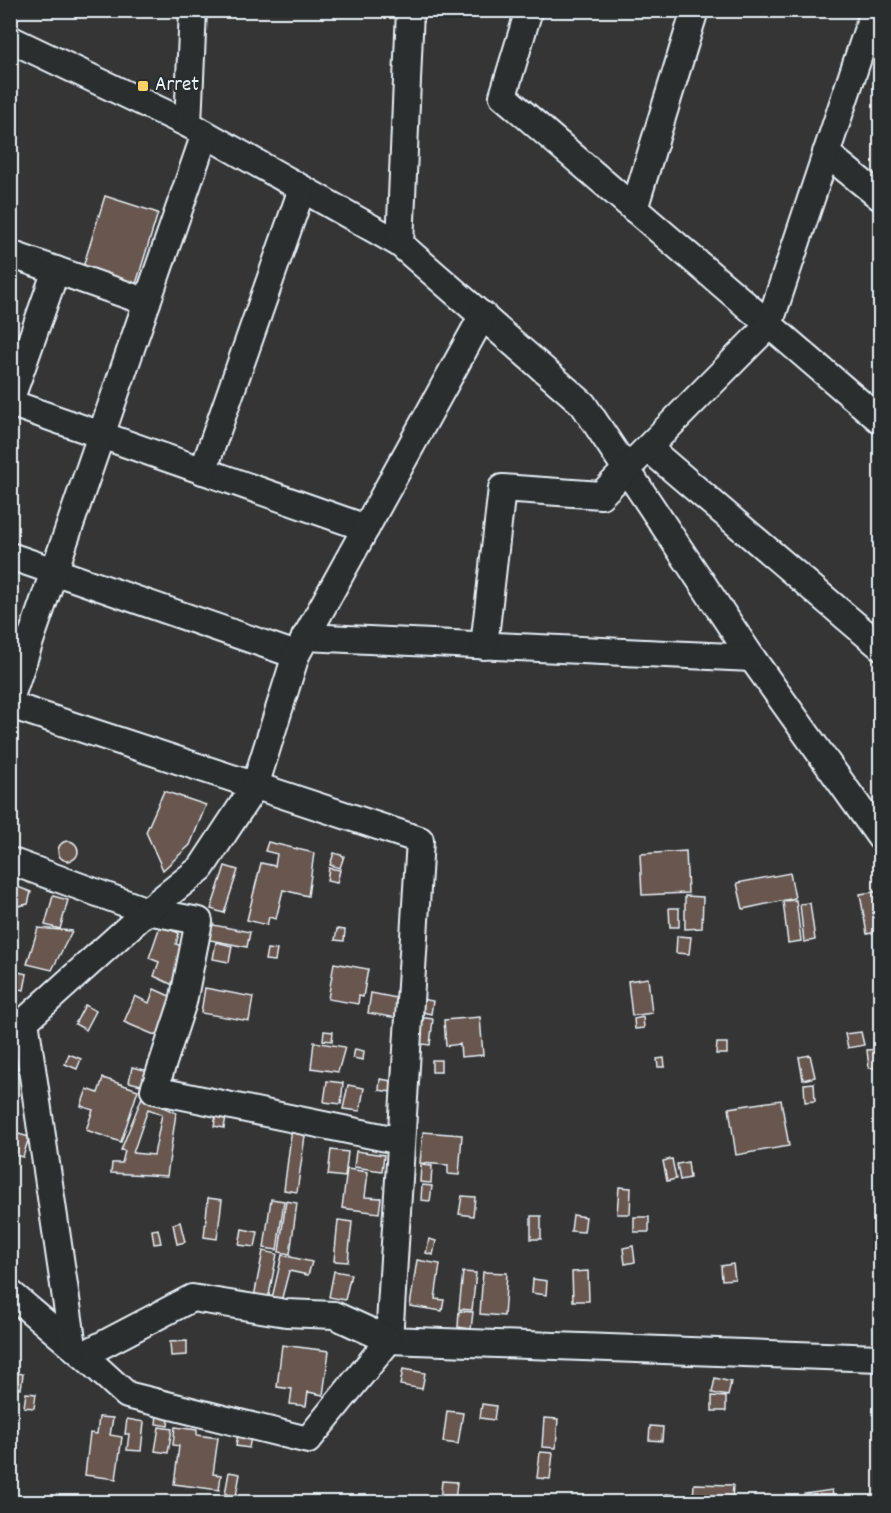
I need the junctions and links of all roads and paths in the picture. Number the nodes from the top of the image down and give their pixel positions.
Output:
1 (193, 10) edge
2 (410, 10) edge
3 (529, 10) edge
4 (695, 10) edge
5 (874, 10) edge
6 (10, 39) edge
7 (197, 129) junction
8 (826, 153) junction
9 (302, 189) junction
10 (880, 197) edge
11 (634, 209) junction
12 (400, 244) junction
13 (10, 254) edge
14 (56, 270) junction
15 (147, 302) junction
16 (483, 315) junction
17 (770, 325) junction
18 (10, 402) edge
19 (880, 420) edge
20 (101, 435) junction
21 (648, 448) junction
22 (627, 470) junction
23 (203, 471) junction
24 (366, 528) junction
25 (10, 556) edge
26 (55, 571) junction
27 (301, 646) junction
28 (484, 646) junction
29 (880, 646) edge
30 (752, 658) junction
31 (10, 699) edge
32 (10, 705) edge
33 (255, 786) junction
34 (880, 837) edge
35 (10, 861) edge
36 (147, 911) junction
37 (18, 1018) edge
38 (401, 1141) junction
39 (10, 1293) edge
40 (389, 1340) junction
41 (78, 1350) junction
42 (880, 1358) edge

1 - 7 street
2 - 12 street
3 - 11 street
4 - 11 street
5 - 8 street
6 - 7 street
7 - 9 street
7 - 15 street
8 - 10 street
8 - 17 street
9 - 12 street
9 - 23 street
11 - 17 street
12 - 16 street
13 - 14 street
14 - 15 street
14 - 18 street
15 - 20 street
16 - 22 street
16 - 24 street
17 - 19 street
17 - 21 street
18 - 20 street
20 - 23 street
20 - 26 street
21 - 22 street
21 - 29 street
22 - 28 street
22 - 30 street
23 - 24 street
24 - 27 street
25 - 26 street
26 - 27 street
26 - 31 street
27 - 28 street
27 - 33 street
28 - 30 street
30 - 34 street
32 - 33 street
33 - 36 street
33 - 38 street
35 - 36 street
36 - 37 street
36 - 38 street
37 - 41 street
38 - 40 street
39 - 41 street
40 - 41 street
40 - 41 street
40 - 42 street

